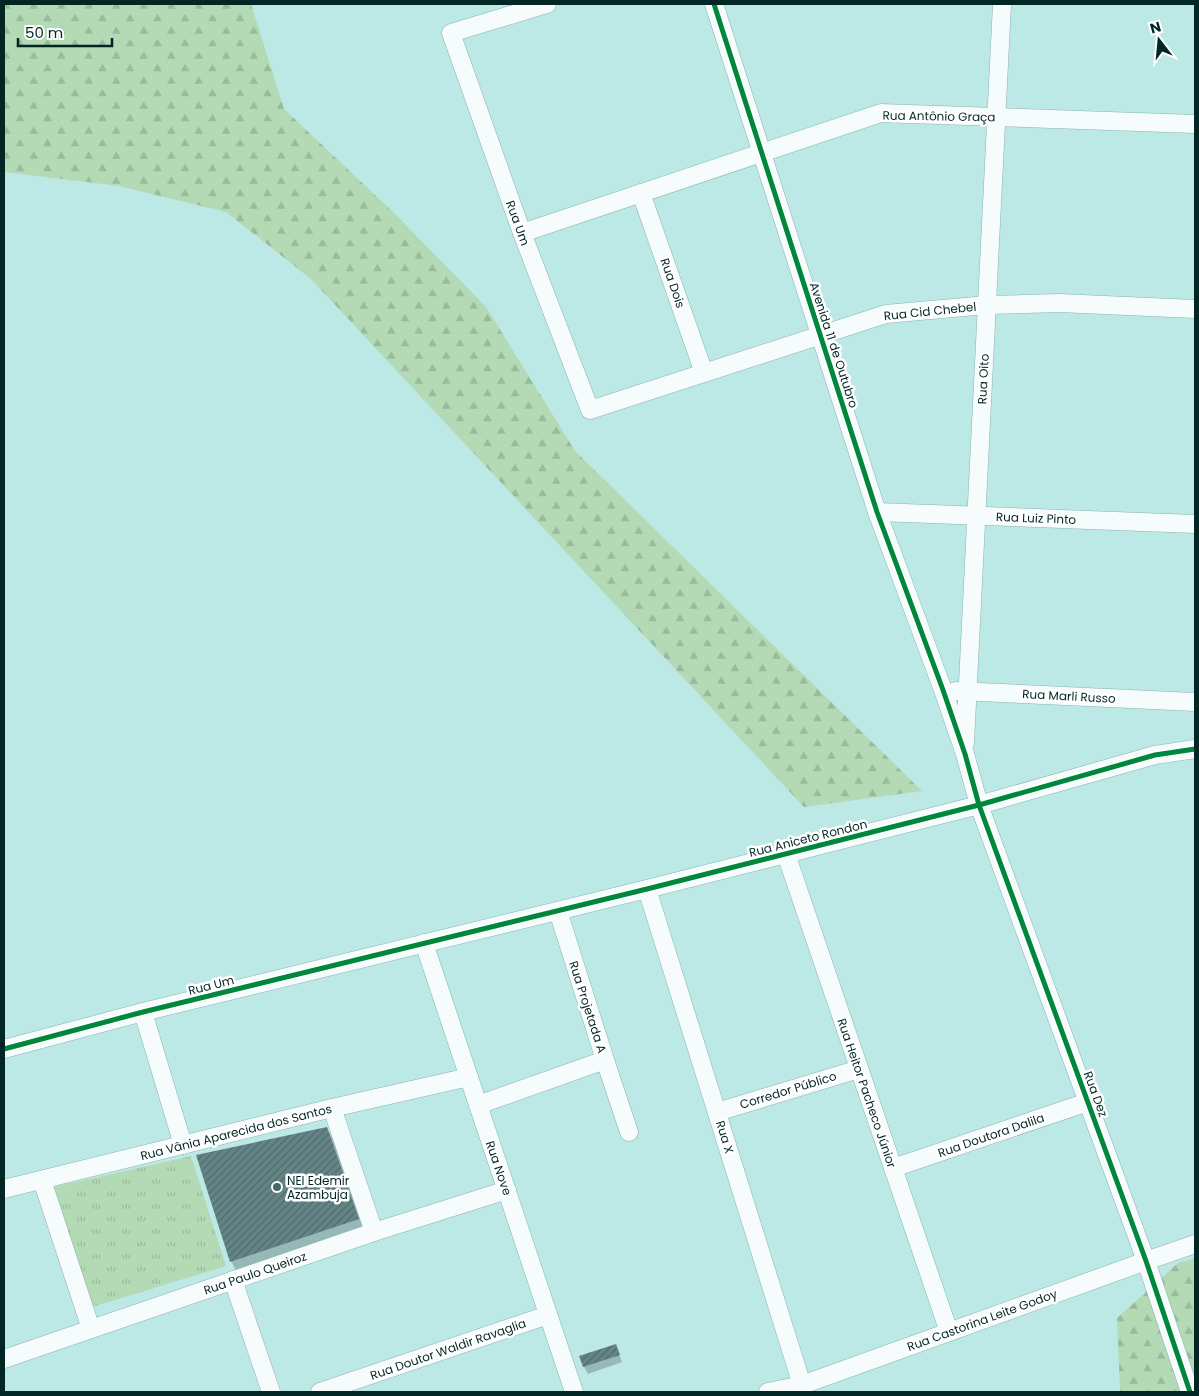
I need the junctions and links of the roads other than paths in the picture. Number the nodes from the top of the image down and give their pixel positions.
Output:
1 (547, 4) edge
2 (714, 4) edge
3 (1002, 4) edge
4 (996, 117) junction
5 (1195, 124) edge
6 (762, 153) junction
7 (641, 193) junction
8 (522, 233) junction
9 (987, 305) junction
10 (1195, 309) edge
11 (821, 335) junction
12 (704, 373) junction
13 (590, 410) joint
14 (877, 512) junction
15 (976, 516) junction
16 (1195, 524) edge
17 (943, 690) junction
18 (968, 692) junction
19 (1195, 702) edge
20 (1195, 749) edge
21 (965, 754) junction
22 (979, 805) junction
23 (786, 854) junction
24 (647, 889) junction
25 (558, 910) junction
26 (424, 943) junction
27 (143, 1012) junction
28 (4, 1050) edge
29 (605, 1060) junction
30 (859, 1069) junction
31 (469, 1077) junction
32 (1088, 1102) junction
33 (478, 1105) junction
34 (332, 1108) junction
35 (717, 1112) junction
36 (629, 1132) dead end
37 (183, 1145) junction
38 (893, 1168) junction
39 (42, 1180) junction
40 (4, 1189) edge
41 (506, 1190) junction
42 (374, 1232) junction
43 (1195, 1244) edge
44 (1146, 1261) junction
45 (233, 1280) junction
46 (548, 1315) junction
47 (91, 1329) junction
48 (949, 1332) junction
49 (4, 1359) edge
50 (802, 1385) junction
51 (271, 1392) edge
52 (320, 1392) edge
53 (574, 1392) edge
54 (769, 1392) edge
55 (1190, 1392) edge

1 - 8 street, Rua Um
2 - 6 street, Avenida 11 de Outubro
3 - 4 street, Rua Oito
4 - 5 street, Rua Antônio Graça
4 - 6 street, Rua Antônio Graça
4 - 9 street, Rua Oito
6 - 7 street, Rua Antônio Graça
6 - 11 street, Avenida 11 de Outubro
7 - 8 street, Rua Antônio Graça
7 - 12 street, Rua Dois
8 - 13 street, Rua Um
9 - 10 street, Rua Cid Chebel
9 - 11 street, Rua Cid Chebel
9 - 15 street, Rua Oito
11 - 12 street, Rua Cid Chebel
11 - 14 street, Avenida 11 de Outubro
12 - 13 street, Rua Cid Chebel
14 - 15 street, Rua Luiz Pinto
14 - 17 street, Avenida 11 de Outubro
15 - 16 street, Rua Luiz Pinto
15 - 18 street, Rua Oito
17 - 18 street, Rua Marli Russo
17 - 21 street, Avenida 11 de Outubro
18 - 19 street, Rua Marli Russo
18 - 21 street, Rua Oito
20 - 22 street, Rua Aniceto Rondon
21 - 22 street, Rua Dez
22 - 23 street, Rua Aniceto Rondon
22 - 32 street, Rua Dez
23 - 24 street, Rua Aniceto Rondon
23 - 30 street, Rua Heitor Pacheco Júnior
24 - 25 street, Rua Aniceto Rondon
24 - 35 street, Rua X
25 - 26 street, Rua Aniceto Rondon
25 - 29 street, Rua Projetada A
26 - 27 street, Rua Um
26 - 31 street, Rua Nove
27 - 28 street, Rua Um
27 - 37 street
29 - 33 street, Rua Projetada A
29 - 36 street
30 - 35 street, Corredor Público
30 - 38 street, Rua Heitor Pacheco Júnior
31 - 33 street, Rua Nove
31 - 34 street, Rua Vânia Aparecida dos Santos
32 - 38 street, Rua Doutora Dalila
32 - 44 street, Rua Dez
33 - 41 street, Rua Nove
34 - 37 street, Rua Vânia Aparecida dos Santos
34 - 42 street
35 - 50 street, Rua X
37 - 39 street, Rua Vânia Aparecida dos Santos
38 - 48 street, Rua Heitor Pacheco Júnior
39 - 40 street, Rua Vânia Aparecida dos Santos
39 - 47 street
41 - 42 street, Rua Paulo Queiroz
41 - 46 street, Rua Nove
42 - 45 street, Rua Paulo Queiroz
43 - 44 street, Rua Castorina Leite Godoy
44 - 48 street, Rua Castorina Leite Godoy
44 - 55 street, Rua Dez
45 - 47 street, Rua Paulo Queiroz
45 - 51 street
46 - 52 street, Rua Doutor Waldir Ravaglia
46 - 53 street, Rua Nove
47 - 49 street, Rua Paulo Queiroz
48 - 50 street, Rua Castorina Leite Godoy
50 - 54 street, Rua Castorina Leite Godoy

